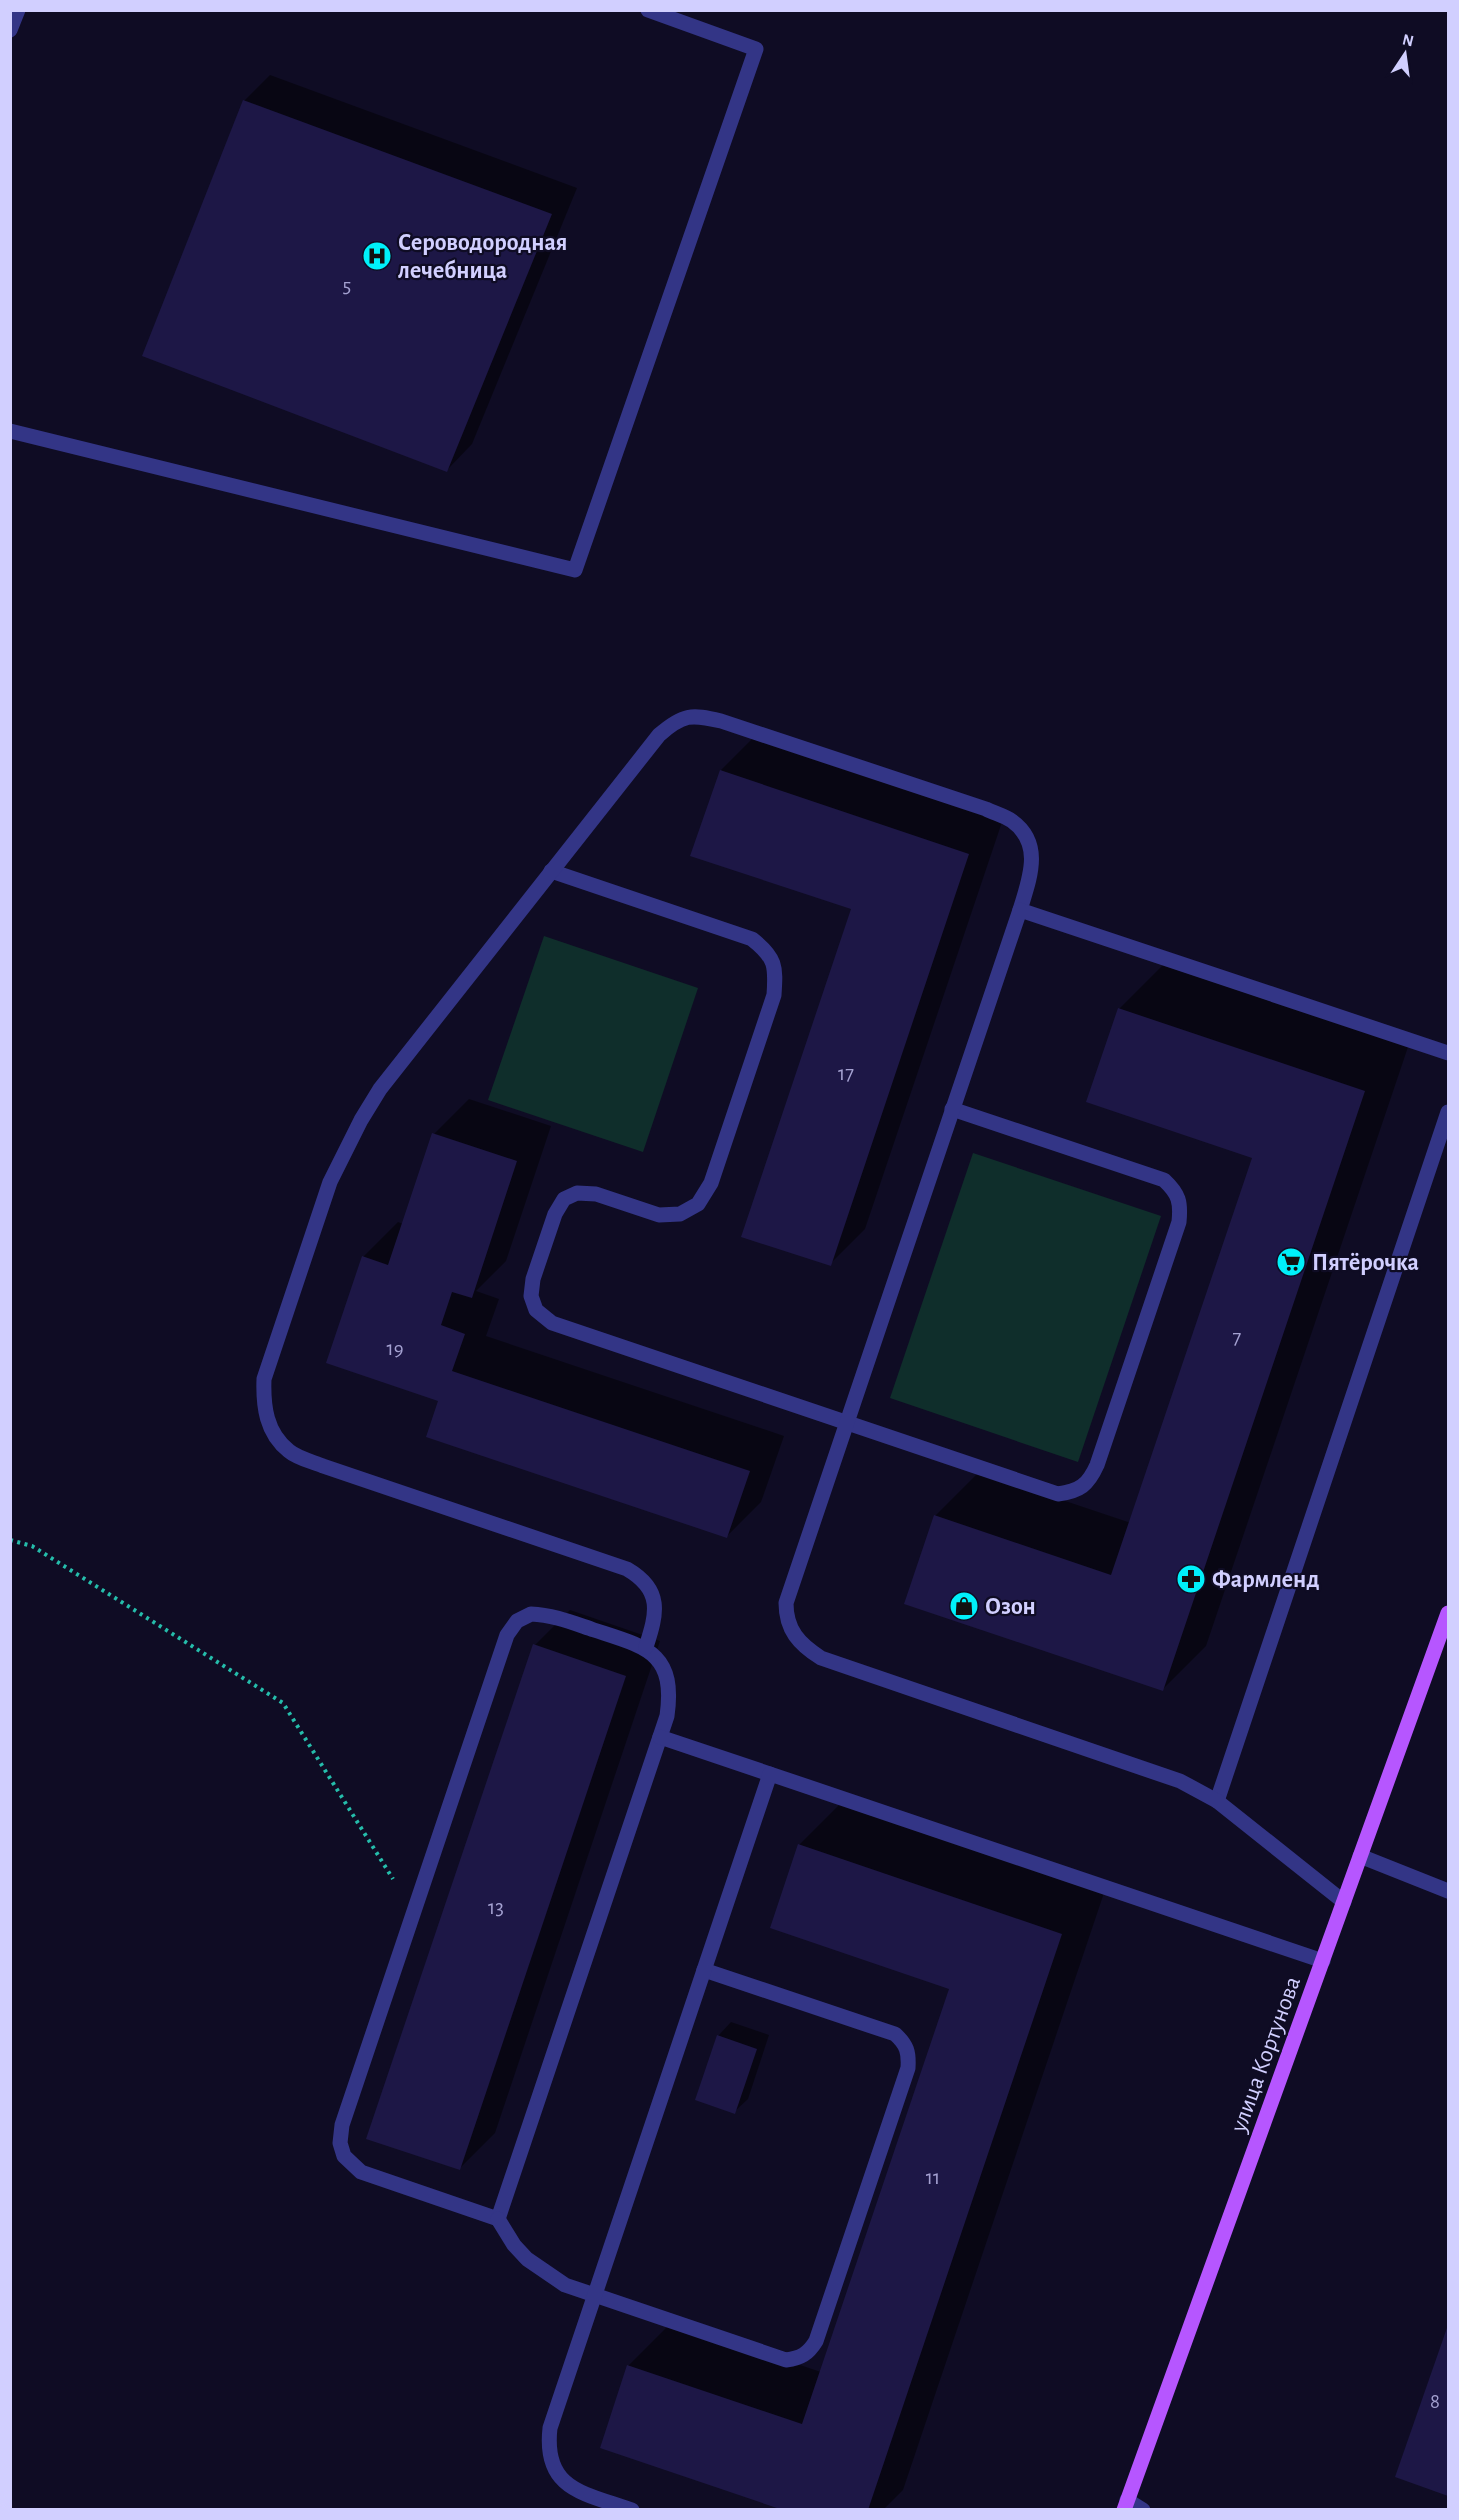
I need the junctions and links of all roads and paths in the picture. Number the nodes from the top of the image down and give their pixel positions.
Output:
1 (18, 10) edge
2 (648, 10) edge
3 (10, 30) edge
4 (10, 430) edge
5 (551, 871) junction
6 (1020, 910) junction
7 (1449, 1053) edge
8 (952, 1109) junction
9 (1449, 1112) edge
10 (847, 1423) junction
11 (10, 1540) edge
12 (1449, 1613) edge
13 (646, 1647) junction
14 (660, 1737) junction
15 (770, 1774) junction
16 (1216, 1801) junction
17 (1360, 1856) junction
18 (1449, 1891) edge
19 (1344, 1902) junction
20 (414, 1912) junction
21 (1323, 1960) junction
22 (704, 1970) junction
23 (498, 2219) junction
24 (594, 2295) junction
25 (1126, 2505) edge
26 (632, 2510) edge
27 (1143, 2510) edge

1 - 3 lane
2 - 4 lane
5 - 6 lane
5 - 10 lane
5 - 13 lane
6 - 7 lane
6 - 8 lane
8 - 10 lane
8 - 10 lane
9 - 16 lane
10 - 16 lane
11 - 20 path
12 - 17 main road, улица Кортунова
13 - 14 lane
13 - 20 lane
14 - 15 lane
14 - 23 lane
15 - 21 lane
15 - 22 lane
16 - 19 lane
17 - 18 lane
17 - 19 main road, улица Кортунова
19 - 21 main road, улица Кортунова
20 - 23 lane
21 - 25 main road, улица Кортунова
22 - 24 lane
22 - 24 lane
23 - 24 lane
24 - 26 lane
25 - 27 lane

